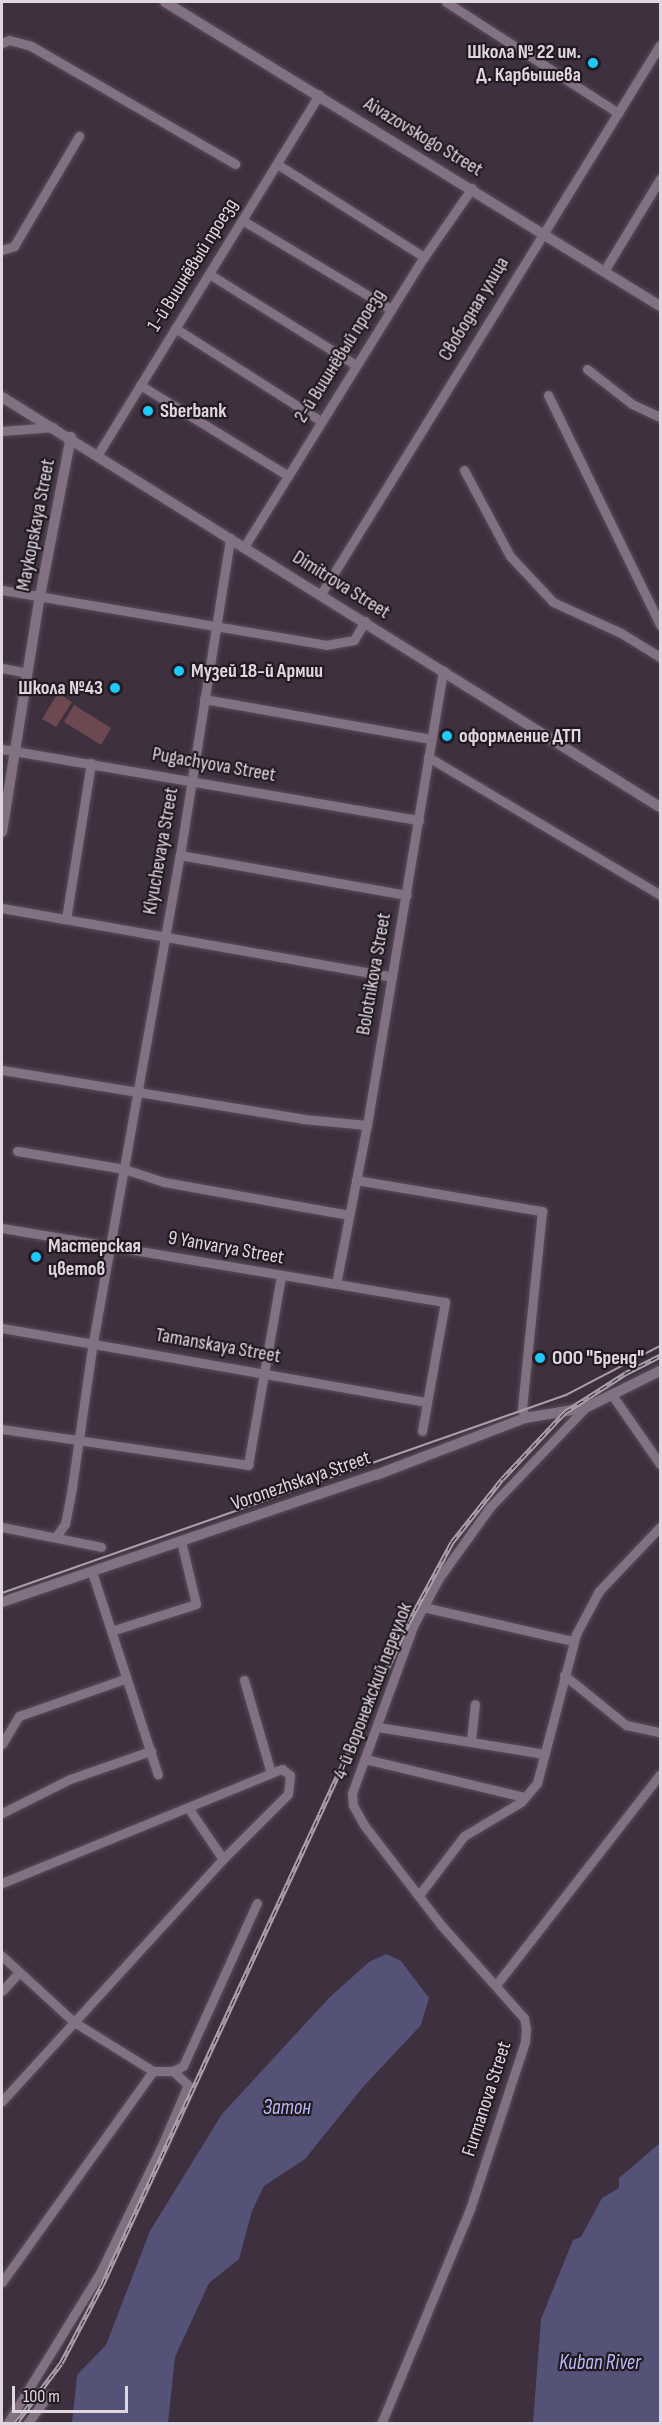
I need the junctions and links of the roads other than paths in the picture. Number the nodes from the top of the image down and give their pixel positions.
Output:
1 (165, 2) edge
2 (446, 2) edge
3 (2, 43) edge
4 (660, 45) edge
5 (319, 95) junction
6 (618, 113) junction
7 (79, 136) dead end
8 (235, 164) dead end
9 (277, 164) junction
10 (660, 178) edge
11 (472, 188) junction
12 (650, 195) junction
13 (660, 201) edge
14 (242, 220) junction
15 (543, 232) junction
16 (2, 250) edge
17 (424, 256) junction
18 (604, 271) junction
19 (209, 274) junction
20 (660, 306) edge
21 (391, 309) junction
22 (175, 328) junction
23 (356, 365) junction
24 (587, 369) dead end
25 (140, 385) junction
26 (548, 395) dead end
27 (2, 397) edge
28 (660, 417) edge
29 (321, 421) junction
30 (53, 427) junction
31 (2, 431) edge
32 (71, 437) junction
33 (98, 454) junction
34 (464, 470) dead end
35 (287, 475) junction
36 (230, 538) junction
37 (244, 546) junction
38 (2, 590) edge
39 (321, 594) junction
40 (40, 596) junction
41 (365, 621) junction
42 (215, 625) junction
43 (660, 625) edge
44 (660, 657) edge
45 (2, 668) edge
46 (443, 670) junction
47 (27, 673) junction
48 (204, 699) junction
49 (431, 740) junction
50 (2, 749) edge
51 (14, 751) junction
52 (428, 757) junction
53 (91, 763) junction
54 (192, 779) junction
55 (660, 807) edge
56 (419, 820) junction
57 (2, 832) edge
58 (180, 855) junction
59 (406, 895) junction
60 (660, 895) edge
61 (2, 908) edge
62 (66, 919) junction
63 (165, 937) junction
64 (392, 977) junction
65 (2, 1070) edge
66 (138, 1092) junction
67 (367, 1125) junction
68 (17, 1150) dead end
69 (124, 1169) junction
70 (356, 1180) junction
71 (349, 1215) junction
72 (2, 1228) edge
73 (110, 1247) junction
74 (281, 1276) junction
75 (336, 1284) junction
76 (2, 1328) edge
77 (93, 1342) junction
78 (660, 1371) edge
79 (264, 1373) junction
80 (612, 1395) junction
81 (427, 1402) junction
82 (585, 1408) junction
83 (525, 1418) junction
84 (2, 1429) edge
85 (422, 1431) dead end
86 (77, 1441) junction
87 (660, 1464) edge
88 (2, 1527) edge
89 (660, 1527) edge
90 (57, 1535) junction
91 (181, 1541) junction
92 (101, 1547) dead end
93 (92, 1572) junction
94 (2, 1602) edge
95 (423, 1607) junction
96 (111, 1631) junction
97 (573, 1641) junction
98 (564, 1675) junction
99 (127, 1678) junction
100 (244, 1680) dead end
101 (475, 1704) dead end
102 (378, 1727) junction
103 (660, 1732) edge
104 (471, 1741) junction
105 (2, 1744) edge
106 (151, 1751) junction
107 (545, 1754) junction
108 (366, 1759) junction
109 (271, 1773) junction
110 (660, 1774) edge
111 (158, 1775) dead end
112 (525, 1797) junction
113 (2, 1801) edge
114 (12, 1807) junction
115 (189, 1809) junction
116 (2, 1813) edge
117 (364, 1825) joint
118 (223, 1858) junction
119 (2, 1882) edge
120 (419, 1895) junction
121 (257, 1903) dead end
122 (2, 1956) edge
123 (19, 1972) junction
124 (496, 1985) junction
125 (2, 1991) edge
126 (74, 2022) junction
127 (153, 2071) junction
128 (173, 2071) junction
129 (2, 2101) edge
130 (2, 2282) edge
131 (48, 2395) dead end
132 (7, 2424) edge
133 (27, 2424) edge
134 (381, 2424) edge

1 - 5 street, Aivazovskogo Street
2 - 6 street
3 - 8 street
4 - 6 street, Свободная улица
5 - 9 street, 1-й Вишнёвый проезд
5 - 11 street, Aivazovskogo Street
6 - 15 street, Свободная улица
7 - 16 street
9 - 14 street, 1-й Вишнёвый проезд
9 - 17 street
10 - 12 street
11 - 15 street, Aivazovskogo Street
11 - 17 street, 2-й Вишнёвый проезд
12 - 13 street
12 - 18 street
14 - 19 street, 1-й Вишнёвый проезд
14 - 21 street
15 - 18 street, Aivazovskogo Street
15 - 39 street, Свободная улица
17 - 21 street, 2-й Вишнёвый проезд
18 - 20 street, Aivazovskogo Street
19 - 22 street, 1-й Вишнёвый проезд
19 - 23 street
21 - 23 street, 2-й Вишнёвый проезд
22 - 25 street, 1-й Вишнёвый проезд
22 - 29 street
23 - 29 street, 2-й Вишнёвый проезд
24 - 28 street
25 - 33 street, 1-й Вишнёвый проезд
25 - 35 street
26 - 43 street
27 - 30 street, Dimitrova Street
29 - 35 street, 2-й Вишнёвый проезд
30 - 31 street
30 - 32 street, Dimitrova Street
32 - 33 street, Dimitrova Street
32 - 40 street, Maykopskaya Street
33 - 36 street, Dimitrova Street
34 - 44 street
35 - 37 street, 2-й Вишнёвый проезд
36 - 37 street, Dimitrova Street
36 - 42 street, Klyuchevaya Street
37 - 39 street, Dimitrova Street
38 - 40 street
39 - 41 street, Dimitrova Street
40 - 42 street
40 - 47 street, Maykopskaya Street
41 - 42 street
41 - 46 street, Dimitrova Street
42 - 48 street, Klyuchevaya Street
45 - 47 street
46 - 49 street, Bolotnikova Street
46 - 55 street, Dimitrova Street
47 - 51 street, Maykopskaya Street
48 - 49 street
48 - 54 street, Klyuchevaya Street
49 - 52 street, Bolotnikova Street
50 - 51 street, Pugachyova Street
51 - 53 street, Pugachyova Street
51 - 57 street, Maykopskaya Street
52 - 56 street, Bolotnikova Street
52 - 60 street
53 - 54 street, Pugachyova Street
53 - 62 street
54 - 56 street, Pugachyova Street
54 - 58 street, Klyuchevaya Street
56 - 59 street, Bolotnikova Street
58 - 59 street
58 - 63 street, Klyuchevaya Street
59 - 64 street, Bolotnikova Street
61 - 62 street
62 - 63 street
63 - 64 street
63 - 66 street, Klyuchevaya Street
64 - 67 street, Bolotnikova Street
65 - 66 street
66 - 67 street
66 - 69 street, Klyuchevaya Street
67 - 70 street, Bolotnikova Street
68 - 69 street
69 - 71 street
69 - 73 street, Klyuchevaya Street
70 - 71 street, Bolotnikova Street
70 - 83 street
71 - 75 street, Bolotnikova Street
72 - 73 street, 9 Yanvarya Street
73 - 74 street, 9 Yanvarya Street
73 - 77 street, Klyuchevaya Street
74 - 75 street, 9 Yanvarya Street
74 - 79 street
75 - 81 street, 9 Yanvarya Street
76 - 77 street, Tamanskaya Street
77 - 79 street, Tamanskaya Street
77 - 86 street, Klyuchevaya Street
78 - 80 street, Voronezhskaya Street
79 - 81 street, Tamanskaya Street
79 - 86 street
80 - 82 street, Voronezhskaya Street
80 - 87 street
81 - 85 street
82 - 83 street, Voronezhskaya Street
82 - 95 street, 4-й Воронежский переулок
83 - 91 street, Voronezhskaya Street
84 - 86 street
86 - 90 street, Klyuchevaya Street
88 - 90 street
89 - 97 street
90 - 92 street
91 - 93 street, Voronezhskaya Street
91 - 96 street
93 - 94 street, Voronezhskaya Street
93 - 96 street
95 - 97 street
95 - 102 street, 4-й Воронежский переулок
96 - 99 street
97 - 98 street
98 - 103 street
98 - 107 street
99 - 105 street
99 - 106 street
100 - 109 street
101 - 104 street
102 - 104 street
102 - 108 street, 4-й Воронежский переулок
104 - 107 street
106 - 111 street
106 - 114 street
107 - 112 street
108 - 112 street
108 - 117 street, 4-й Воронежский переулок
109 - 115 street
109 - 118 street
110 - 124 street
112 - 120 street
113 - 114 street
114 - 116 street
115 - 118 street
115 - 119 street
117 - 120 street, Furmanova Street
118 - 126 street
120 - 124 street, Furmanova Street
121 - 128 street
122 - 123 street
123 - 125 street
123 - 126 street
124 - 134 street, Furmanova Street
126 - 127 street
126 - 129 street
127 - 128 street
127 - 130 street
128 - 132 street
131 - 133 street

